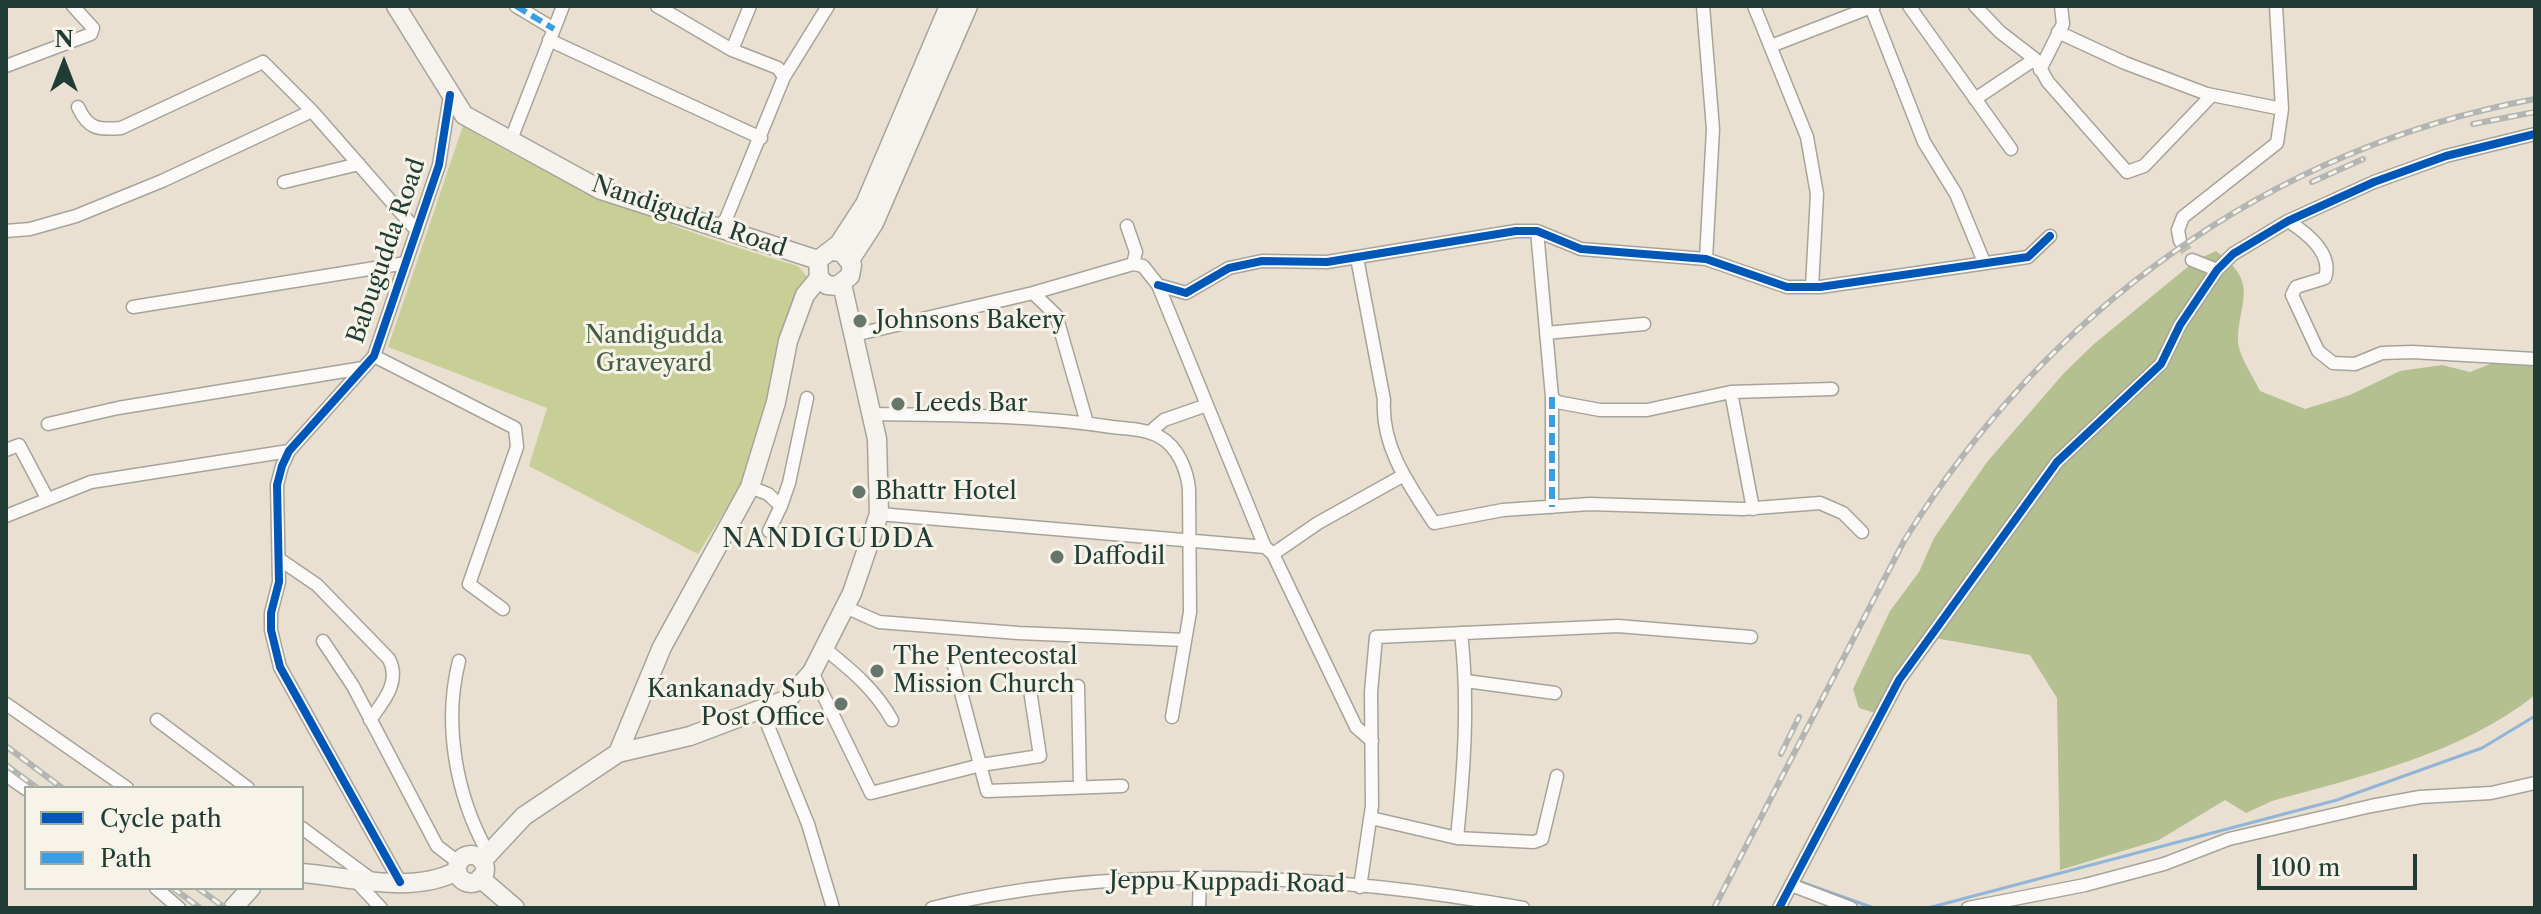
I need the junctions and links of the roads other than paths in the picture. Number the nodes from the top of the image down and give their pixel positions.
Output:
1 (73, 6) edge
2 (396, 6) edge
3 (516, 6) edge
4 (563, 6) edge
5 (657, 6) edge
6 (750, 6) edge
7 (828, 6) edge
8 (949, 6) edge
9 (968, 6) edge
10 (1703, 6) edge
11 (1754, 6) edge
12 (1909, 6) edge
13 (1975, 6) edge
14 (2061, 6) edge
15 (2276, 6) edge
16 (1872, 7) edge
17 (2058, 32) junction
18 (552, 34) junction
19 (1771, 46) junction
20 (732, 50) junction
21 (2037, 64) junction
22 (6, 66) edge
23 (784, 77) junction
24 (450, 95) junction
25 (2212, 95) junction
26 (1975, 99) junction
27 (78, 107) dead end
28 (2282, 109) junction
29 (312, 111) junction
30 (2535, 134) edge
31 (761, 138) junction
32 (510, 142) junction
33 (2011, 149) dead end
34 (359, 164) junction
35 (284, 182) dead end
36 (2288, 221) junction
37 (1127, 226) dead end
38 (719, 227) junction
39 (6, 231) edge
40 (417, 231) junction
41 (1537, 231) junction
42 (2050, 236) dead end
43 (2180, 241) dead end
44 (1357, 258) junction
45 (1706, 259) junction
46 (850, 260) junction
47 (2192, 260) tunnel mouth
48 (1984, 262) junction
49 (406, 263) junction
50 (823, 263) junction
51 (1133, 264) junction
52 (2217, 270) junction
53 (842, 284) junction
54 (1158, 285) junction
55 (1812, 287) junction
56 (1033, 293) junction
57 (133, 307) dead end
58 (1644, 324) dead end
59 (1546, 333) junction
60 (854, 335) junction
61 (374, 356) junction
62 (2535, 359) edge
63 (363, 368) junction
64 (1832, 389) dead end
65 (1731, 392) junction
66 (1552, 397) junction
67 (807, 398) dead end
68 (1207, 405) junction
69 (871, 414) junction
70 (1087, 423) junction
71 (48, 424) dead end
72 (1150, 432) junction
73 (6, 450) edge
74 (289, 451) junction
75 (1404, 475) junction
76 (750, 487) junction
77 (47, 498) junction
78 (781, 506) junction
79 (1552, 507) junction
80 (1753, 509) junction
81 (879, 514) junction
82 (6, 516) edge
83 (769, 531) dead end
84 (1862, 532) dead end
85 (1189, 540) junction
86 (1269, 551) junction
87 (279, 559) junction
88 (845, 607) junction
89 (503, 609) dead end
90 (1461, 633) junction
91 (1751, 637) dead end
92 (1185, 640) junction
93 (323, 641) dead end
94 (824, 648) junction
95 (459, 661) dead end
96 (953, 662) dead end
97 (812, 672) junction
98 (1466, 681) junction
99 (1078, 686) dead end
100 (1030, 690) dead end
101 (1555, 693) dead end
102 (6, 704) edge
103 (761, 709) junction
104 (1172, 717) dead end
105 (157, 720) dead end
106 (370, 720) junction
107 (892, 720) dead end
108 (1372, 741) junction
109 (618, 753) junction
110 (981, 765) junction
111 (6, 775) edge
112 (1557, 776) dead end
113 (2535, 783) edge
114 (124, 786) edge
115 (245, 786) edge
116 (1122, 786) dead end
117 (1080, 787) junction
118 (24, 788) edge
119 (1371, 818) junction
120 (304, 830) edge
121 (1457, 838) junction
122 (483, 863) junction
123 (458, 867) junction
124 (304, 873) edge
125 (1200, 879) junction
126 (365, 880) junction
127 (400, 882) junction
128 (1791, 885) junction
129 (1360, 887) junction
130 (158, 890) edge
131 (249, 890) edge
132 (1450, 901) edge
133 (179, 908) edge
134 (233, 908) edge
135 (381, 908) edge
136 (515, 908) edge
137 (833, 908) edge
138 (932, 908) edge
139 (1199, 908) edge
140 (1523, 908) edge
141 (1779, 908) edge
142 (1851, 908) edge
143 (1968, 908) edge

1 - 22 street
2 - 24 main road, Nandigudda Road
3 - 18 street
4 - 18 street
5 - 20 street
6 - 20 street
7 - 23 street
8 - 50 main road
9 - 46 main road
10 - 45 street
11 - 19 street
12 - 26 street
13 - 21 street
14 - 17 street
15 - 28 street
16 - 19 street
16 - 48 street
17 - 21 street
17 - 25 street
18 - 31 street
18 - 32 street
19 - 55 street
20 - 23 street
21 - 25 street
21 - 26 street
23 - 31 street
24 - 32 main road, Nandigudda Road
24 - 40 street, Babugudda Road
25 - 28 street
26 - 33 street
27 - 29 street
28 - 43 street
29 - 34 street
29 - 39 street
30 - 36 street
31 - 38 street
32 - 38 main road, Nandigudda Road
34 - 35 street
34 - 40 street
36 - 52 street
36 - 62 street
37 - 51 street
38 - 50 main road, Nandigudda Road
40 - 49 street, Babugudda Road
41 - 44 street
41 - 45 street
41 - 59 street
42 - 48 street
44 - 54 street
44 - 75 street
45 - 55 street
46 - 50 main road
46 - 53 main road
47 - 52 street
48 - 55 street
49 - 57 street
49 - 61 street, Babugudda Road
50 - 53 main road
50 - 76 main road
51 - 54 street
51 - 56 street
52 - 128 street
53 - 60 main road
54 - 68 street
56 - 60 street
56 - 70 street
58 - 59 street
59 - 66 street
60 - 69 main road
61 - 63 street, Babugudda Road
61 - 89 street
63 - 71 street
63 - 74 street, Babugudda Road
64 - 65 street
65 - 66 street
65 - 80 street
66 - 79 street
67 - 78 street
68 - 72 street
68 - 86 street
69 - 70 street
69 - 81 main road
70 - 72 street
72 - 85 street
73 - 77 street
74 - 77 street
74 - 87 street, Babugudda Road
75 - 79 street
75 - 86 street
76 - 78 street
76 - 109 main road
77 - 82 street
78 - 83 street
79 - 80 street
80 - 84 street
81 - 85 street
81 - 88 main road
85 - 86 street
85 - 92 street
86 - 108 street
87 - 106 street
87 - 127 street, Babugudda Road
88 - 92 street
88 - 94 main road
90 - 91 street
90 - 98 street
90 - 108 street
92 - 104 street
93 - 106 street
94 - 97 main road
94 - 107 street
95 - 122 street
96 - 110 street
97 - 103 main road
97 - 110 street
98 - 101 street
98 - 121 street
99 - 117 street
100 - 110 street
102 - 114 street
103 - 109 main road
103 - 137 street
105 - 115 street
106 - 123 street
108 - 119 street
109 - 122 main road
110 - 117 street
111 - 118 street
112 - 121 street
113 - 143 street
116 - 117 street
119 - 121 street
119 - 129 street
120 - 126 street
122 - 123 main road
122 - 136 main road
123 - 127 main road
124 - 126 main road
125 - 129 street, Jeppu Kuppadi Road
125 - 138 street, Jeppu Kuppadi Road
125 - 139 street
126 - 127 main road
126 - 135 street
128 - 141 street
128 - 142 street
129 - 132 street, Jeppu Kuppadi Road
130 - 133 street
131 - 134 main road
132 - 140 street, Jeppu Kuppadi Road

